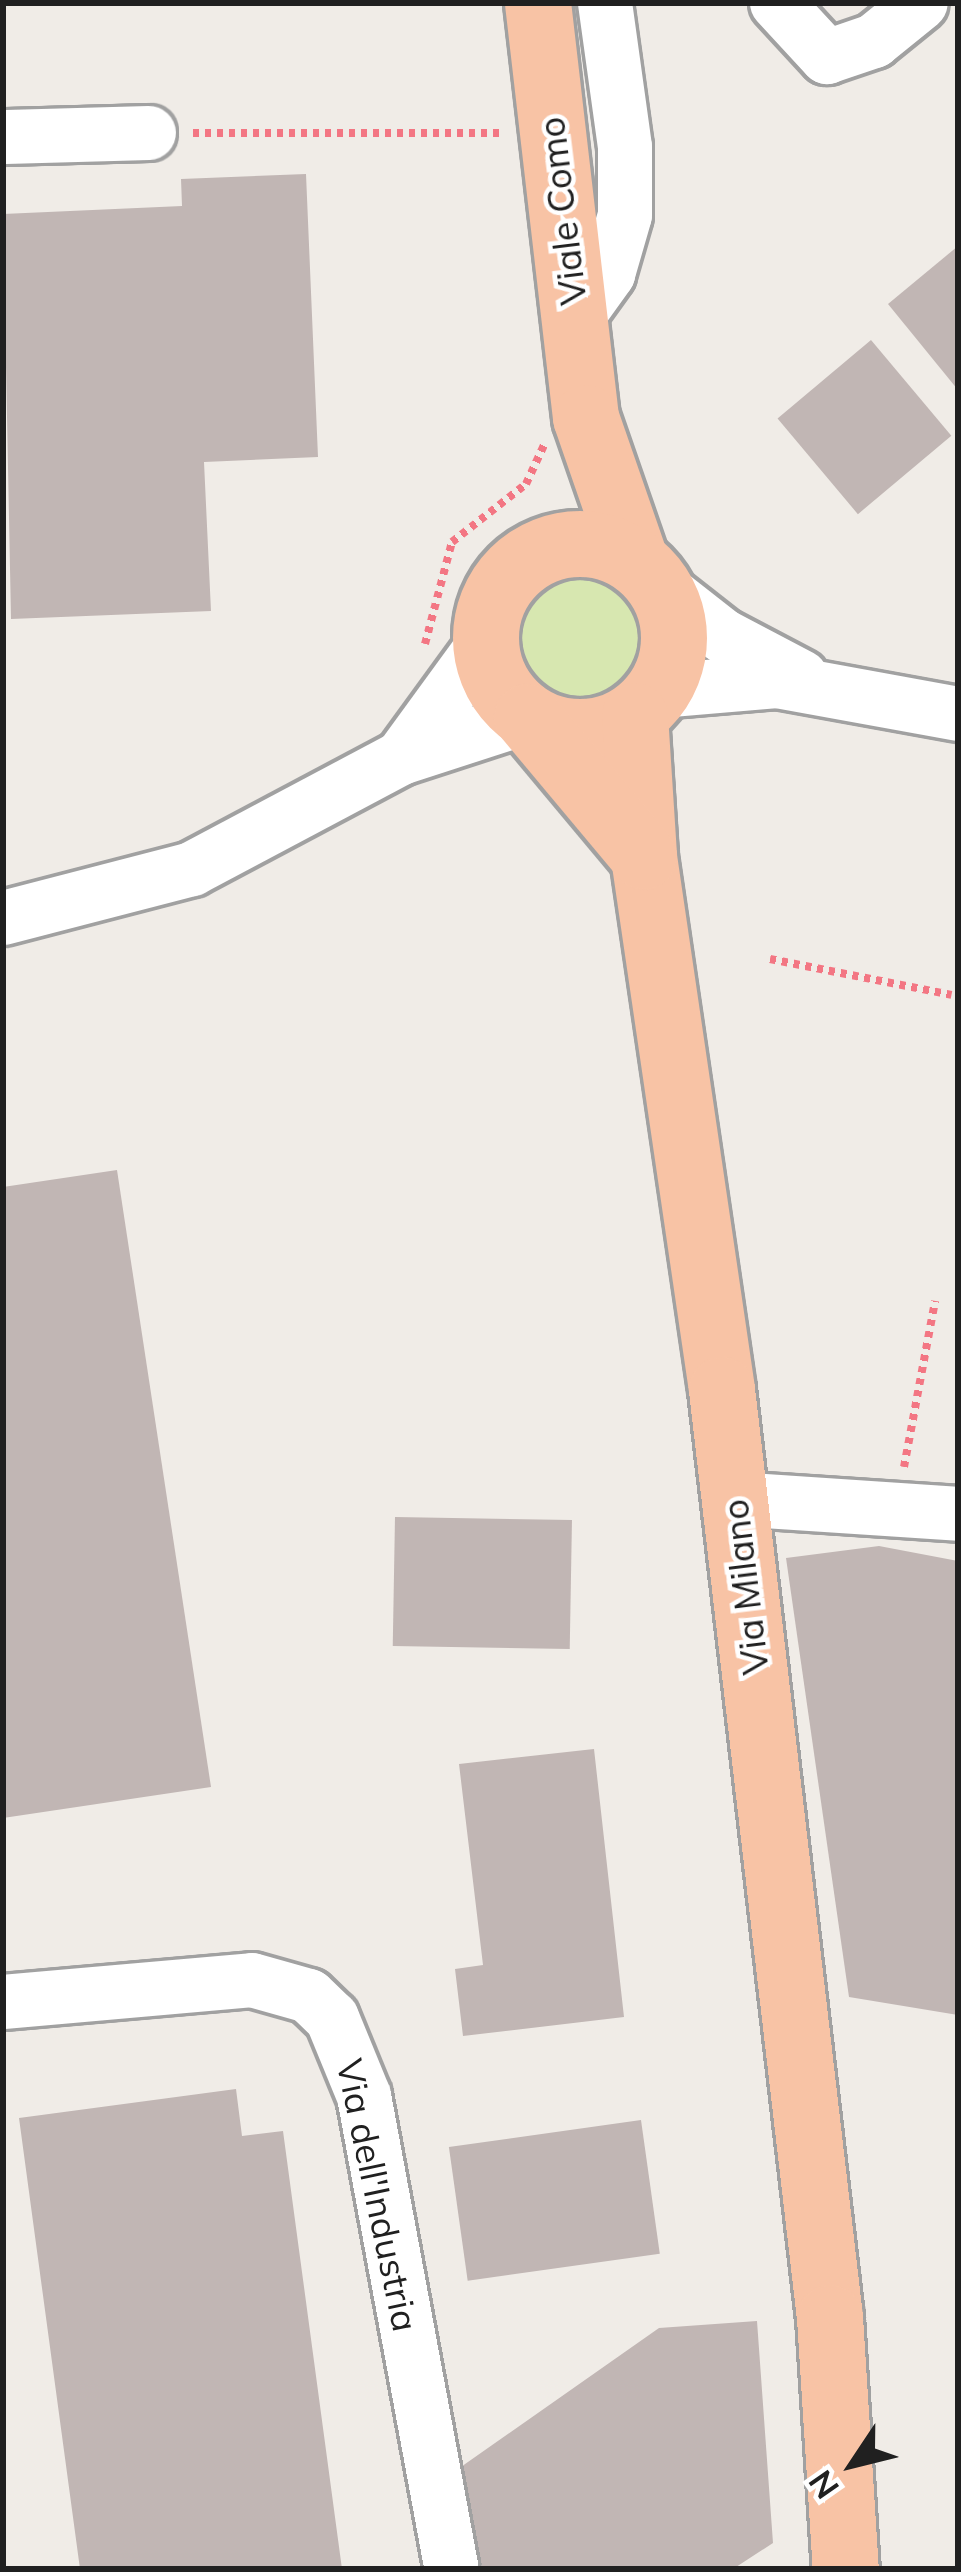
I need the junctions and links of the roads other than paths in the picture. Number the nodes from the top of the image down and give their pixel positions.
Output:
1 (538, 3) edge
2 (605, 3) edge
3 (777, 3) edge
4 (921, 3) edge
5 (149, 133) road end
6 (3, 136) edge
7 (575, 320) junction
8 (566, 420) junction
9 (526, 560) junction
10 (647, 573) junction
11 (454, 648) junction
12 (819, 686) junction
13 (647, 703) junction
14 (958, 714) edge
15 (527, 717) junction
16 (401, 758) junction
17 (644, 857) junction
18 (3, 918) edge
19 (735, 1499) junction
20 (958, 1514) edge
21 (3, 2002) edge
22 (830, 2318) junction
23 (452, 2569) edge
24 (846, 2569) edge
25 (873, 2569) edge

1 - 7 main road, Viale Como
2 - 7 street
3 - 4 street
5 - 6 street
7 - 8 main road, Viale Como
8 - 9 main road
8 - 10 main road
9 - 10 main road
9 - 11 main road
10 - 12 street
10 - 13 main road
11 - 15 main road
11 - 16 street
12 - 13 street
12 - 14 street
13 - 15 main road
13 - 17 main road, Via Milano
15 - 16 street
15 - 17 main road
16 - 18 street
17 - 19 main road, Via Milano
19 - 20 street
19 - 22 main road, Via Milano
21 - 23 street, Via dell'Industria
22 - 24 main road, Via Milano
22 - 25 main road, Via Milano

